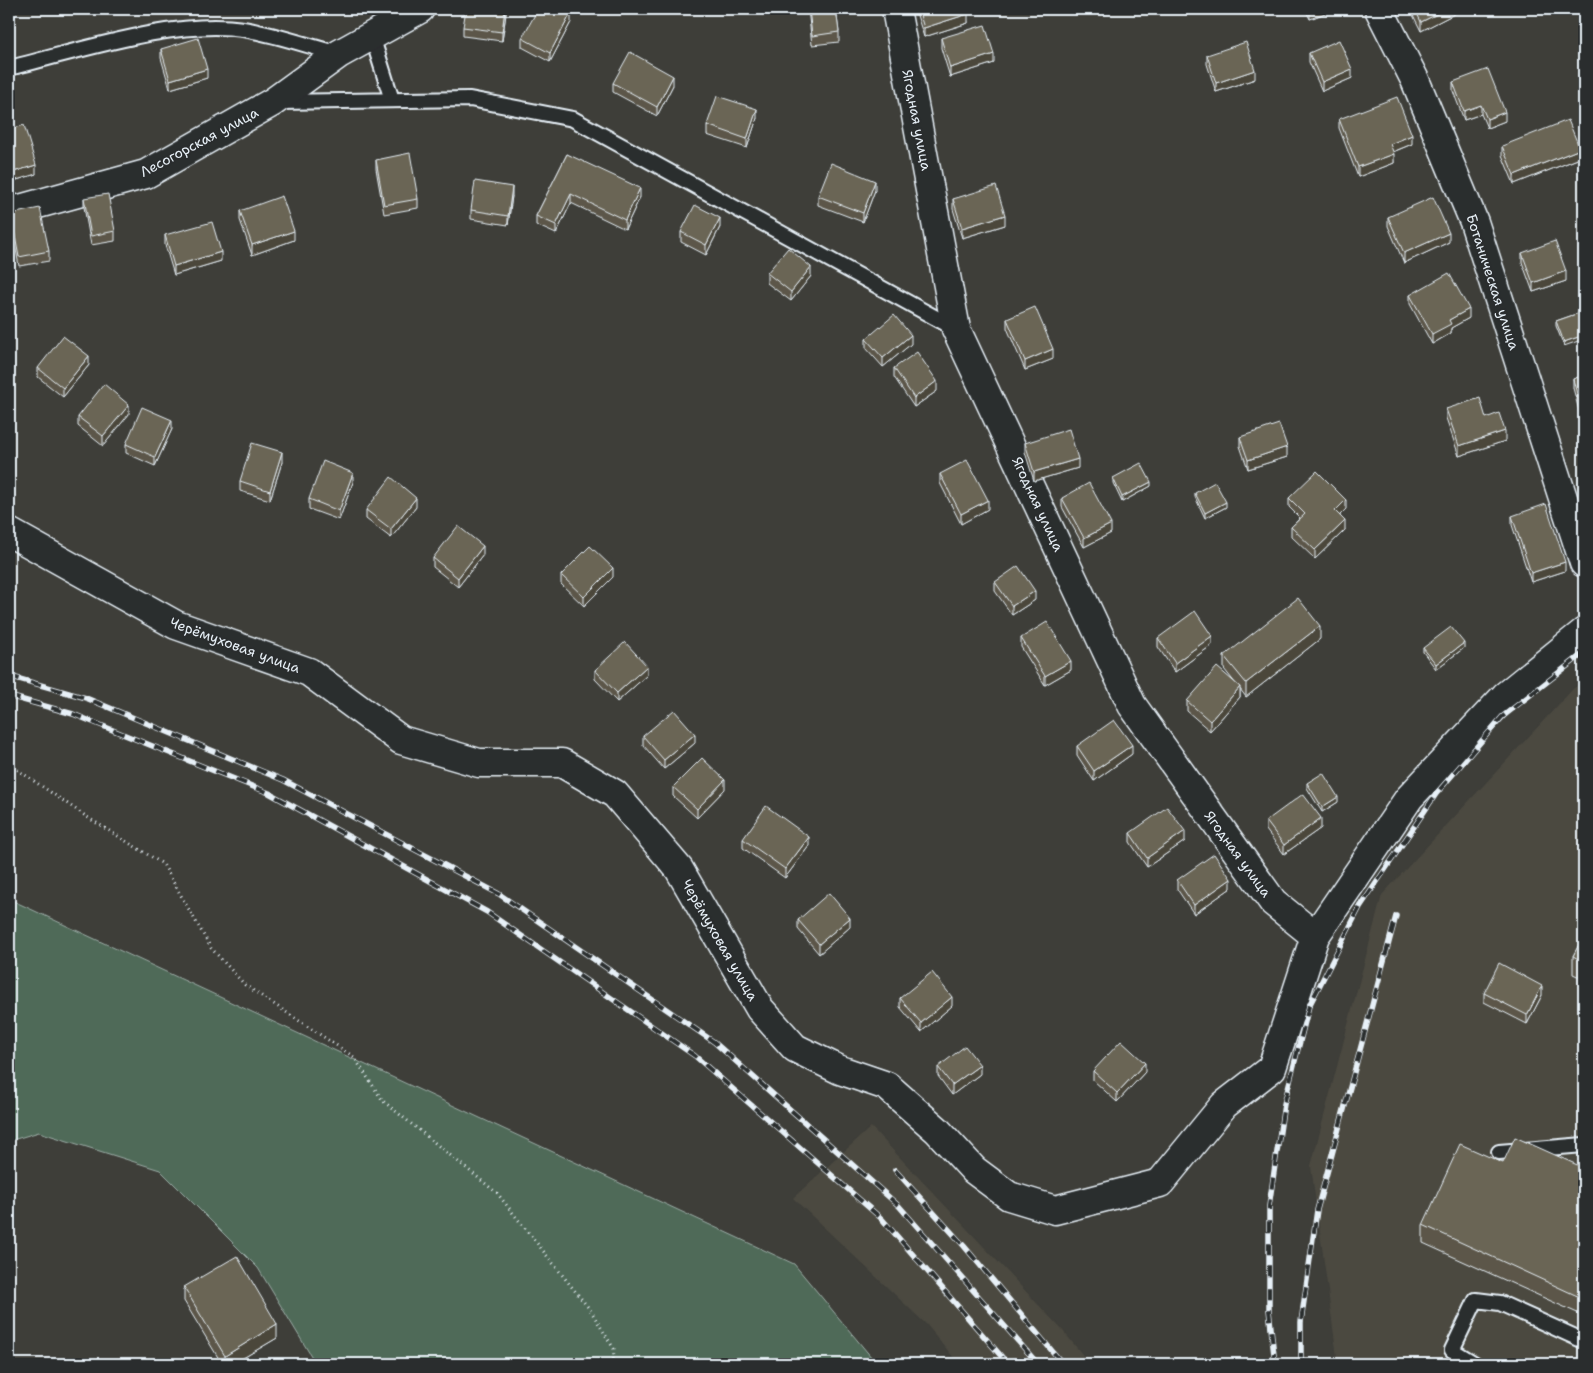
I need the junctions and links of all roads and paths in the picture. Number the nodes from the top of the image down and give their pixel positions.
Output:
1 (420, 9) edge
2 (896, 9) edge
3 (1379, 9) edge
4 (372, 36) junction
5 (339, 54) junction
6 (9, 68) edge
7 (392, 100) junction
8 (273, 102) junction
9 (9, 212) edge
10 (956, 329) junction
11 (9, 532) edge
12 (1584, 563) edge
13 (1584, 632) edge
14 (9, 764) edge
15 (1315, 936) junction
16 (1584, 1145) edge
17 (1499, 1152) dead end
18 (1584, 1341) edge
19 (613, 1364) edge
20 (1475, 1364) edge

1 - 4 street, Лесогорская улица
2 - 10 street, Ягодная улица
3 - 12 street, Ботаническая улица
4 - 5 street, Лесогорская улица
4 - 7 lane
5 - 6 lane
5 - 8 street, Лесогорская улица
7 - 8 lane
7 - 10 lane
8 - 9 street, Лесогорская улица
10 - 15 street, Ягодная улица
11 - 15 street, Черёмуховая улица
13 - 15 street, Черёмуховая улица
14 - 19 path
16 - 17 lane
18 - 20 lane

